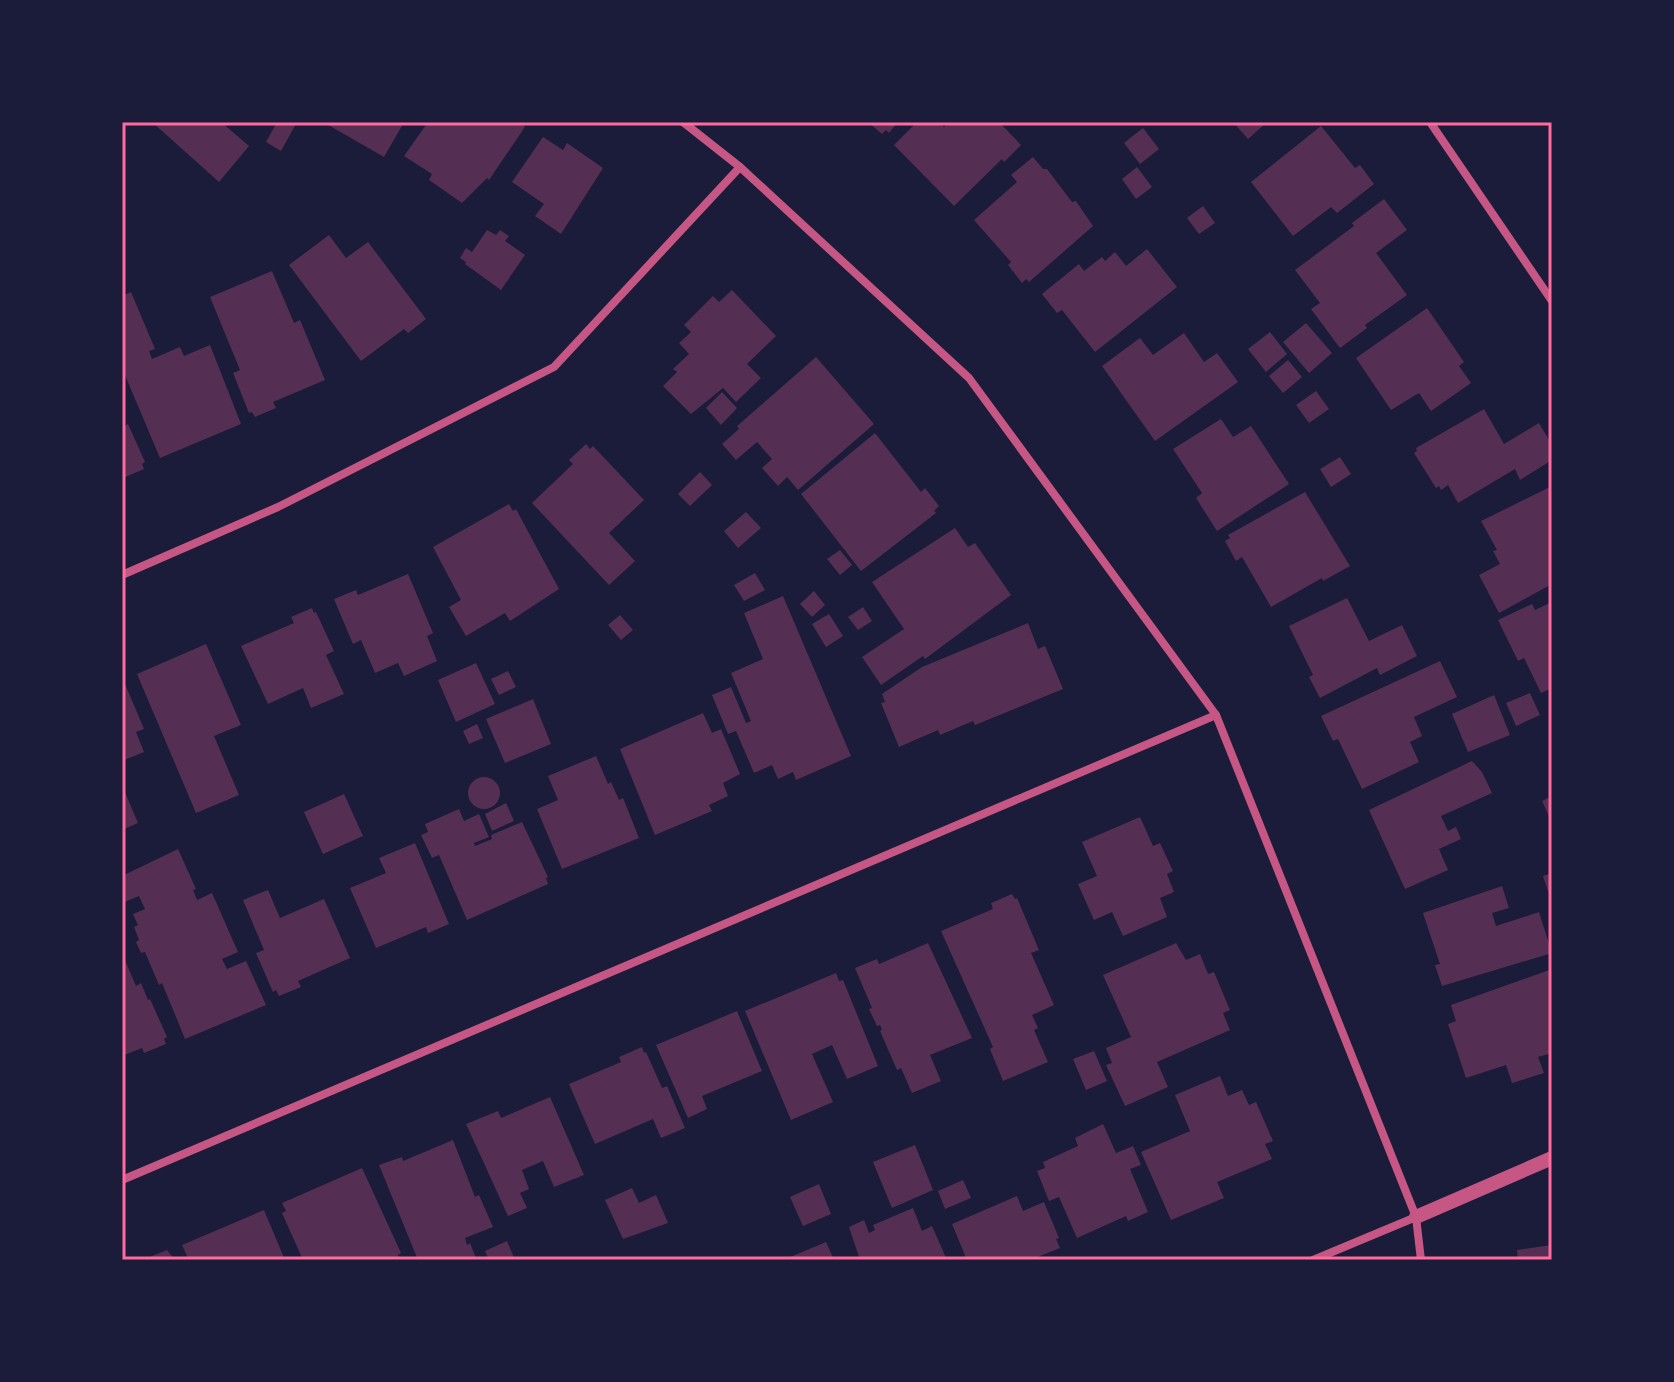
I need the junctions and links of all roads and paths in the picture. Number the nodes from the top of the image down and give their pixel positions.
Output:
1 (683, 122) edge
2 (1430, 122) edge
3 (740, 167) junction
4 (1552, 301) edge
5 (122, 575) edge
6 (1216, 715) junction
7 (1552, 1158) edge
8 (122, 1180) edge
9 (1416, 1217) junction
10 (1313, 1260) edge
11 (1421, 1260) edge

1 - 3 street
2 - 4 street
3 - 5 street
3 - 6 street
6 - 8 street
6 - 9 street
7 - 9 street
9 - 10 street
9 - 11 street

